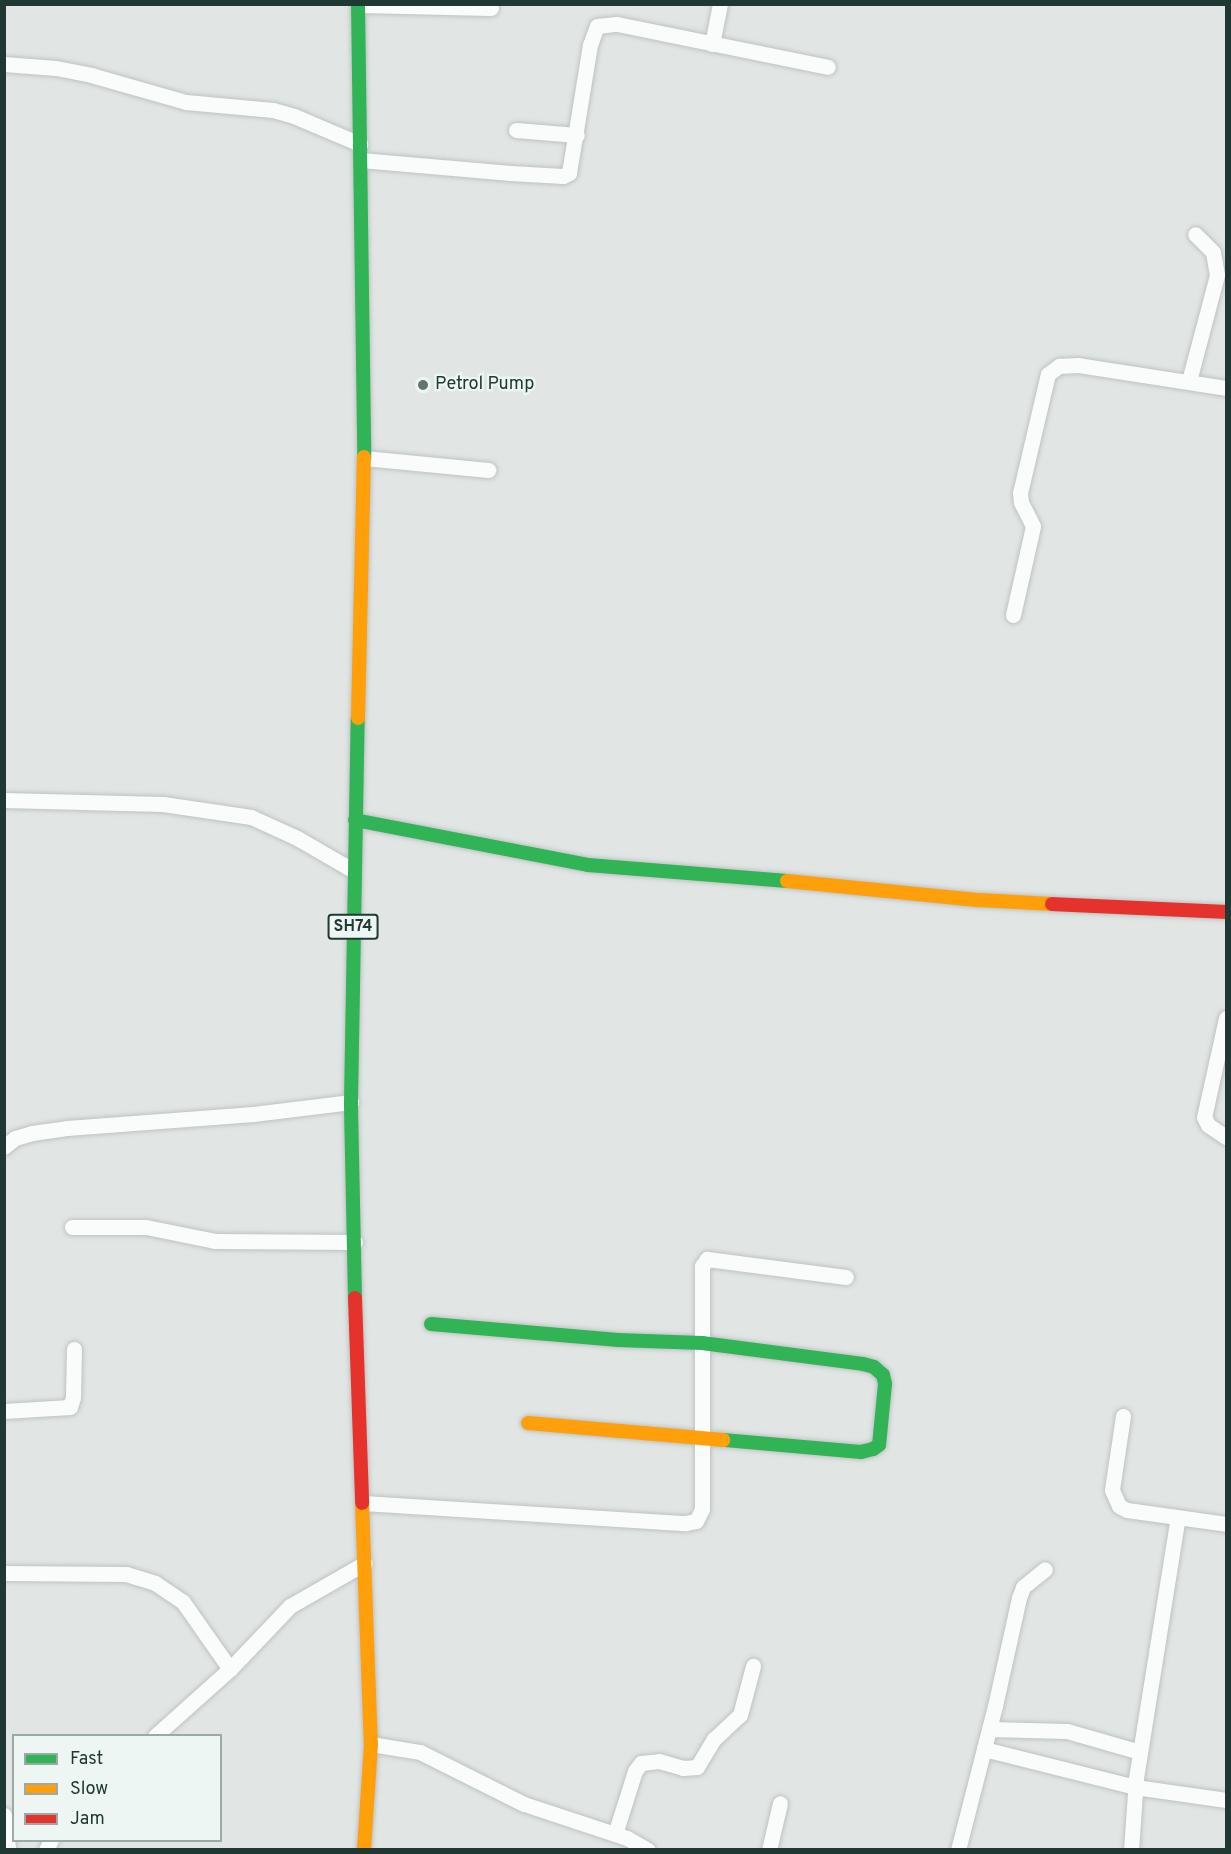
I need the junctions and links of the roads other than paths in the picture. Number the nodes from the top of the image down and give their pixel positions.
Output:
1 (358, 4) edge
2 (720, 4) edge
3 (491, 8) dead end
4 (712, 44) junction
5 (4, 64) edge
6 (828, 67) dead end
7 (516, 130) dead end
8 (577, 135) junction
9 (360, 144) junction
10 (361, 160) junction
11 (1195, 234) dead end
12 (1189, 381) junction
13 (1227, 388) edge
14 (364, 458) junction
15 (488, 470) dead end
16 (1013, 615) dead end
17 (4, 800) edge
18 (355, 820) junction
19 (354, 871) junction
20 (1227, 912) edge
21 (1227, 1018) edge
22 (351, 1102) junction
23 (1227, 1137) edge
24 (4, 1146) edge
25 (72, 1227) dead end
26 (355, 1242) junction
27 (846, 1277) dead end
28 (431, 1324) dead end
29 (702, 1343) junction
30 (74, 1350) dead end
31 (4, 1411) edge
32 (1123, 1416) dead end
33 (528, 1424) dead end
34 (702, 1437) junction
35 (363, 1503) junction
36 (1178, 1516) junction
37 (1227, 1524) edge
38 (365, 1563) junction
39 (1045, 1569) dead end
40 (4, 1573) edge
41 (753, 1666) dead end
42 (230, 1669) junction
43 (989, 1729) junction
44 (157, 1734) edge
45 (371, 1744) junction
46 (984, 1749) junction
47 (1140, 1752) junction
48 (1135, 1787) junction
49 (1227, 1800) edge
50 (780, 1803) dead end
51 (4, 1815) edge
52 (615, 1834) junction
53 (8, 1850) edge
54 (364, 1850) edge
55 (648, 1850) edge
56 (769, 1850) edge
57 (958, 1850) edge
58 (1131, 1850) edge

1 - 3 street
1 - 9 main road, SH74
2 - 4 street
4 - 6 street
4 - 8 street
5 - 9 street
7 - 8 street
8 - 10 street
9 - 10 main road, SH74
10 - 14 main road, SH74
11 - 12 street
12 - 13 street
12 - 16 street
14 - 15 street
14 - 18 main road, SH74
17 - 19 street
18 - 19 main road, SH74
18 - 20 main road
19 - 22 main road, SH74
21 - 23 street
22 - 24 street
22 - 26 main road, SH74
25 - 26 street
26 - 35 main road, SH74
27 - 29 street
28 - 29 main road
29 - 34 street
29 - 34 main road
30 - 31 street
32 - 36 street
33 - 34 main road
34 - 35 street
35 - 38 main road, SH74
36 - 37 street
36 - 47 street
38 - 42 street
38 - 45 main road, SH74
39 - 43 street
40 - 42 street
41 - 52 street
42 - 44 street
43 - 46 street
43 - 47 street
45 - 52 street
45 - 54 main road, SH74
46 - 48 street
46 - 57 street
47 - 48 street
48 - 49 street
48 - 58 street
50 - 56 street
51 - 53 street
52 - 55 street

